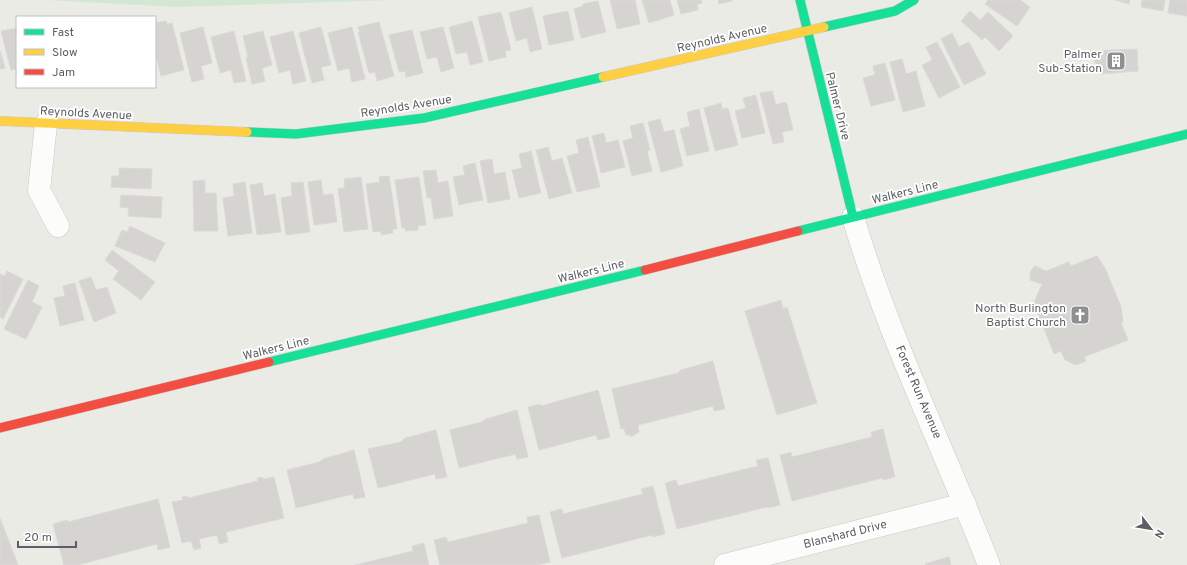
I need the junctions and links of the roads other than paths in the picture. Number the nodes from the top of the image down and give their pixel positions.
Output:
1 (800, 0) edge
2 (914, 0) edge
3 (808, 32) junction
4 (0, 121) edge
5 (46, 124) junction
6 (1187, 134) edge
7 (854, 217) junction
8 (58, 226) dead end
9 (0, 428) edge
10 (966, 504) junction
11 (725, 565) edge
12 (989, 565) edge

1 - 3 main road, Palmer Drive
2 - 3 main road, Reynolds Avenue
3 - 5 main road, Reynolds Avenue
3 - 7 main road, Palmer Drive
4 - 5 main road, Reynolds Avenue
5 - 8 street
6 - 7 main road, Walkers Line
7 - 9 main road, Walkers Line
7 - 10 street, Forest Run Avenue
10 - 11 street, Blanshard Drive
10 - 12 street, Forest Run Avenue

